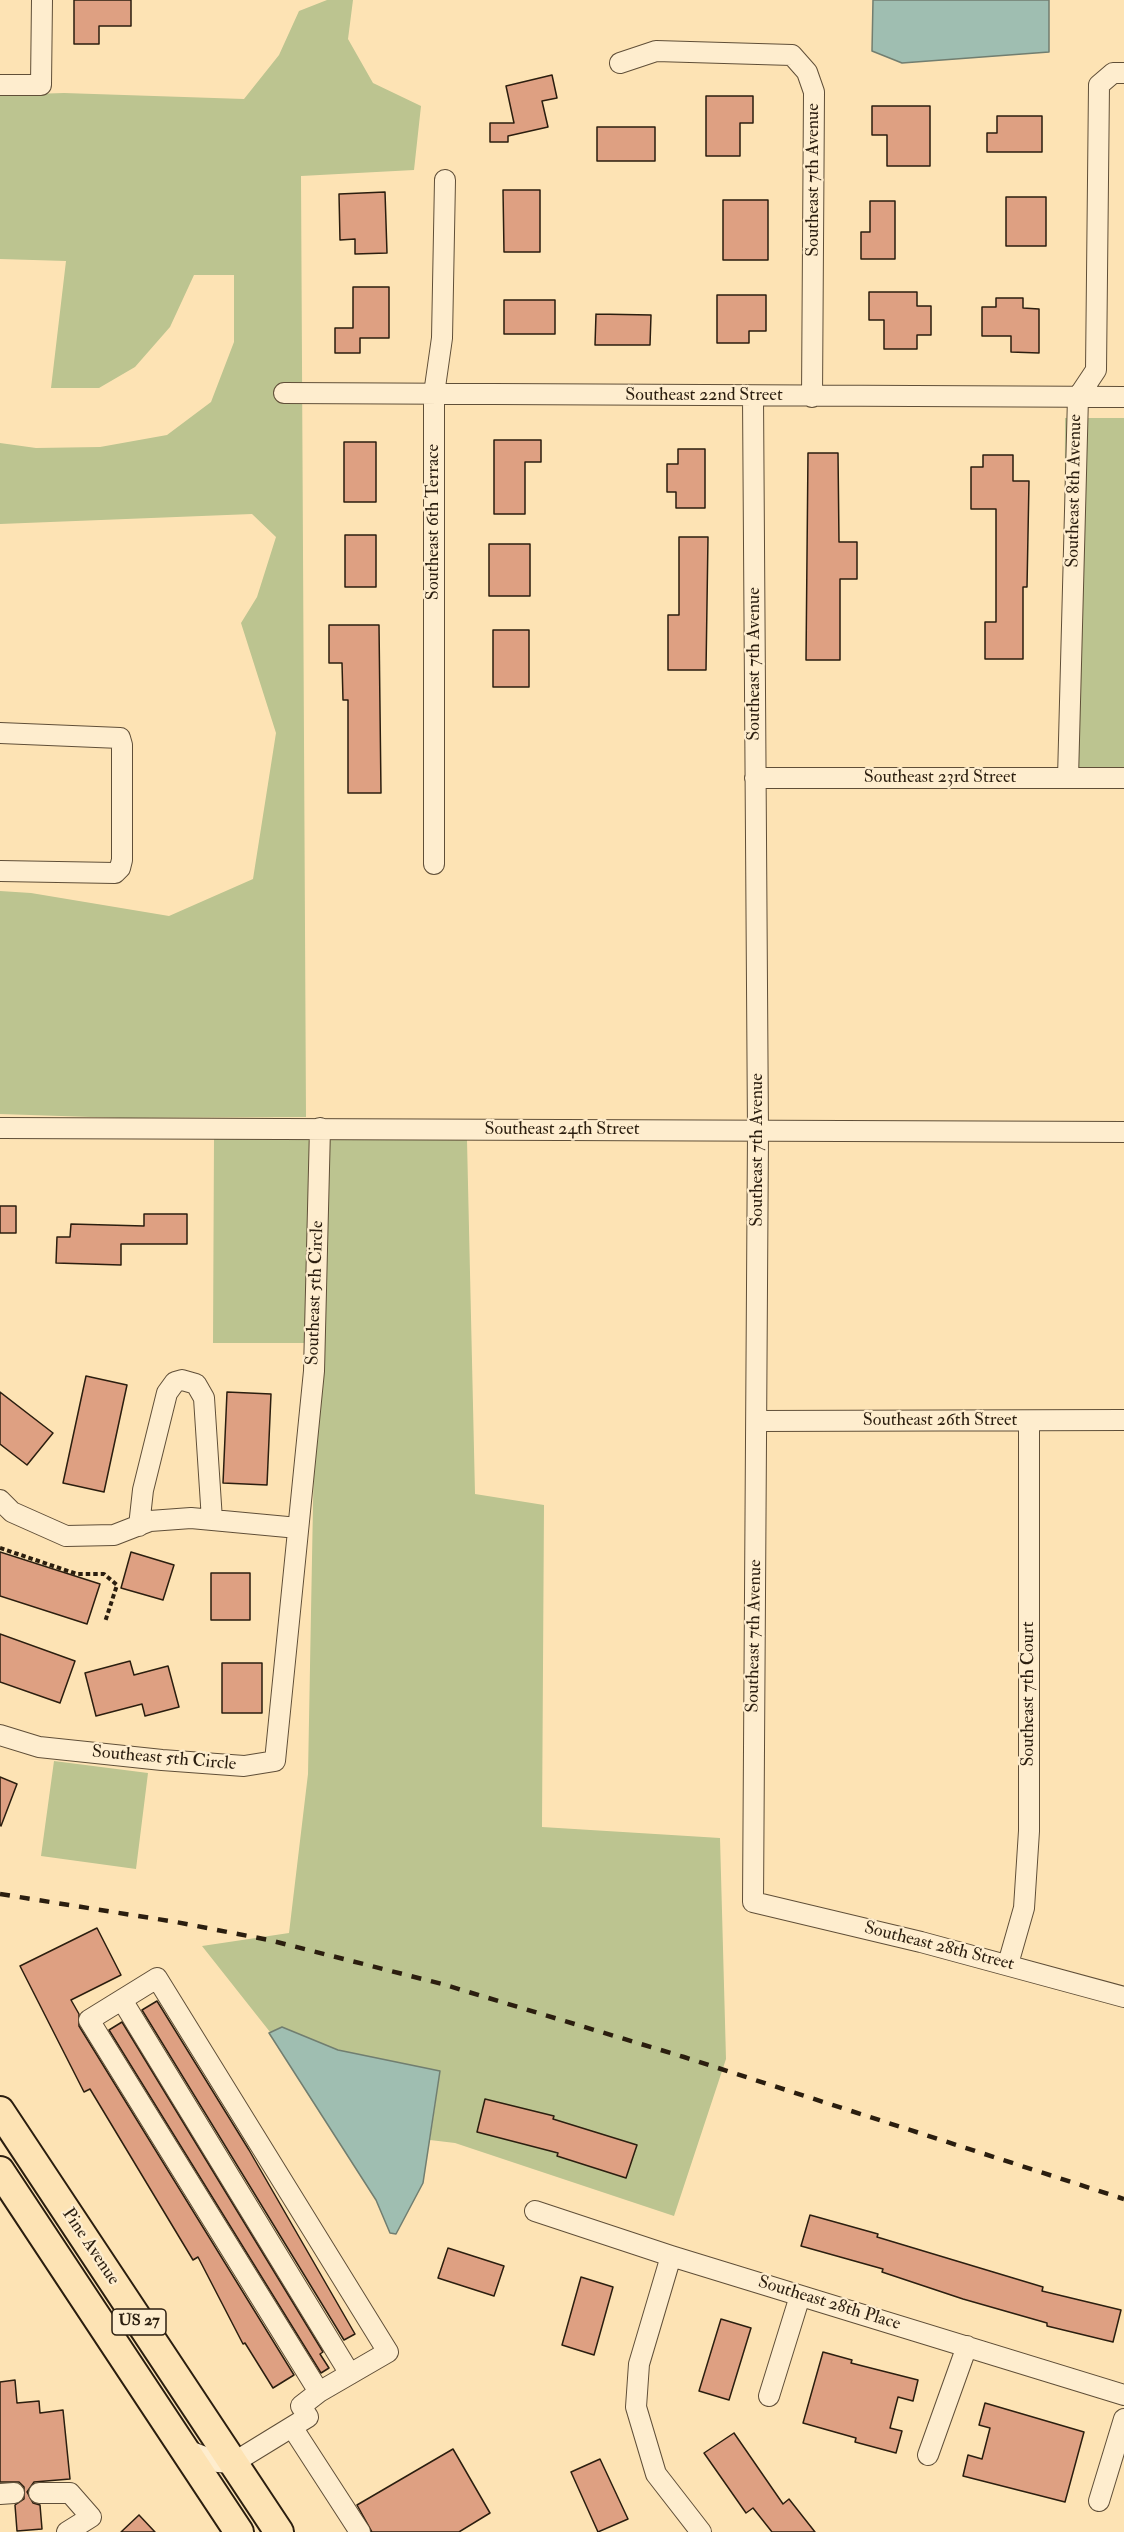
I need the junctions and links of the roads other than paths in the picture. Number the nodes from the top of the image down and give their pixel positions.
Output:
1 (42, 0) edge
2 (620, 63) dead end
3 (1118, 73) edge
4 (0, 85) edge
5 (445, 180) dead end
6 (284, 393) dead end
7 (434, 394) junction
8 (753, 397) junction
9 (812, 397) junction
10 (1078, 397) junction
11 (1124, 398) edge
12 (0, 734) edge
13 (755, 778) junction
14 (1068, 778) junction
15 (1124, 778) edge
16 (434, 864) dead end
17 (0, 871) edge
18 (0, 1128) edge
19 (320, 1128) junction
20 (758, 1132) junction
21 (1124, 1132) edge
22 (1124, 1420) edge
23 (757, 1421) junction
24 (1029, 1421) junction
25 (0, 1500) edge
26 (212, 1520) junction
27 (139, 1526) junction
28 (298, 1528) junction
29 (0, 1736) edge
30 (753, 1902) joint
31 (1008, 1964) junction
32 (1124, 1997) edge
33 (122, 2000) junction
34 (0, 2111) edge
35 (0, 2171) edge
36 (535, 2211) dead end
37 (671, 2256) junction
38 (800, 2296) junction
39 (967, 2346) junction
40 (350, 2374) junction
41 (319, 2392) junction
42 (769, 2396) dead end
43 (1124, 2396) edge
44 (1124, 2419) edge
45 (292, 2427) junction
46 (184, 2449) junction
47 (928, 2455) dead end
48 (233, 2463) junction
49 (39, 2493) dead end
50 (1099, 2501) dead end
51 (67, 2532) edge
52 (239, 2532) edge
53 (279, 2532) edge
54 (360, 2532) edge
55 (701, 2532) edge

1 - 4 street
2 - 9 street, Southeast 7th Avenue
3 - 10 street, Southeast 8th Avenue
5 - 7 street, Southeast 6th Terrace
6 - 7 street, Southeast 22nd Street
7 - 8 street, Southeast 22nd Street
7 - 16 street, Southeast 6th Terrace
8 - 9 street, Southeast 22nd Street
8 - 13 street, Southeast 7th Avenue
9 - 10 street, Southeast 22nd Street
10 - 11 street, Southeast 22nd Street
10 - 14 street, Southeast 8th Avenue
12 - 17 street
13 - 14 street, Southeast 23rd Street
13 - 20 street, Southeast 7th Avenue
14 - 15 street, Southeast 23rd Street
18 - 19 street, Southeast 24th Street
19 - 20 street, Southeast 24th Street
19 - 28 street, Southeast 5th Circle
20 - 21 street, Southeast 24th Street
20 - 23 street, Southeast 7th Avenue
22 - 24 street, Southeast 26th Street
23 - 24 street, Southeast 26th Street
23 - 30 street, Southeast 7th Avenue
24 - 31 street, Southeast 7th Court
25 - 27 street
26 - 27 street
26 - 27 street
26 - 28 street
28 - 29 street, Southeast 5th Circle
30 - 31 street, Southeast 28th Street
31 - 32 street, Southeast 28th Street
33 - 40 street
33 - 40 street
33 - 41 street
34 - 48 highway, Pine Avenue / US 27
35 - 46 highway, Pine Avenue / US 27
36 - 37 street, Southeast 28th Place
37 - 38 street, Southeast 28th Place
37 - 55 street
38 - 39 street, Southeast 28th Place
38 - 42 street
39 - 43 street, Southeast 28th Place
39 - 47 street
40 - 41 street
41 - 45 street
44 - 50 street
45 - 48 street
45 - 54 street
46 - 48 street
46 - 52 highway, Pine Avenue / US 27
48 - 53 highway, Pine Avenue / US 27
49 - 51 street

